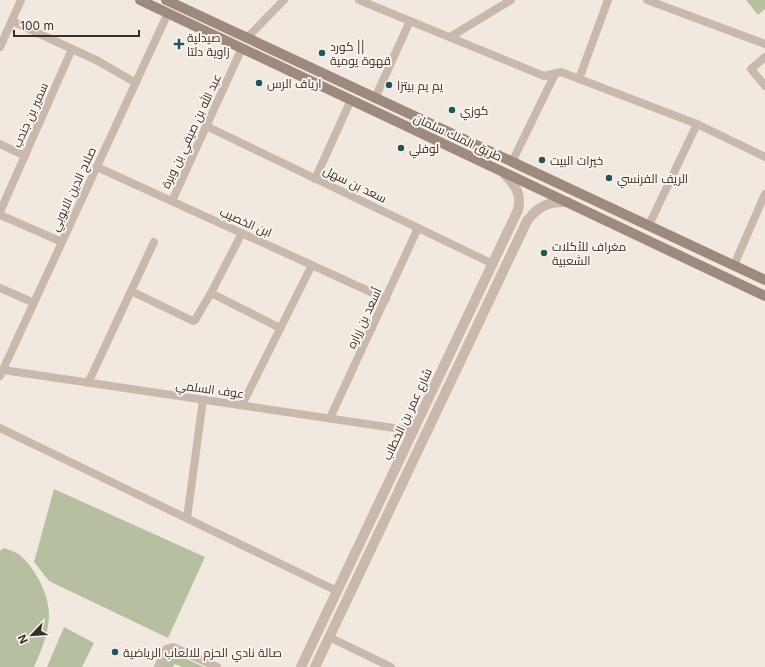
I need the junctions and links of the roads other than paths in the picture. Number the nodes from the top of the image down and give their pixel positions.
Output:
1 (21, 0) edge
2 (140, 0) edge
3 (166, 0) edge
4 (284, 0) edge
5 (359, 0) edge
6 (511, 0) edge
7 (608, 0) edge
8 (647, 0) edge
9 (168, 13) junction
10 (12, 21) junction
11 (410, 21) junction
12 (450, 37) junction
13 (247, 38) junction
14 (765, 44) edge
15 (0, 47) edge
16 (242, 48) junction
17 (72, 49) junction
18 (765, 57) edge
19 (555, 74) junction
20 (579, 79) junction
21 (136, 83) junction
22 (765, 86) edge
23 (375, 98) junction
24 (351, 100) junction
25 (697, 124) junction
26 (206, 126) junction
27 (0, 144) edge
28 (25, 156) junction
29 (765, 157) edge
30 (512, 162) junction
31 (97, 167) junction
32 (504, 173) junction
33 (316, 179) junction
34 (765, 194) edge
35 (172, 201) junction
36 (568, 202) junction
37 (0, 213) edge
38 (649, 226) junction
39 (418, 228) junction
40 (242, 233) junction
41 (62, 242) junction
42 (154, 242) dead end
43 (493, 264) junction
44 (312, 265) junction
45 (734, 265) junction
46 (765, 280) edge
47 (0, 288) edge
48 (131, 292) junction
49 (212, 293) junction
50 (765, 296) edge
51 (386, 299) junction
52 (34, 303) junction
53 (280, 328) junction
54 (1, 373) edge
55 (88, 383) junction
56 (203, 400) junction
57 (242, 406) junction
58 (330, 418) junction
59 (0, 428) edge
60 (414, 431) junction
61 (186, 518) junction
62 (338, 591) junction
63 (329, 637) junction
64 (158, 667) edge
65 (217, 667) edge
66 (301, 667) edge
67 (315, 667) edge
68 (391, 667) edge

1 - 10 street
2 - 9 main road, طريق الملك سلمان
3 - 13 main road, طريق الملك سلمان
4 - 13 street
5 - 11 street
6 - 12 street
7 - 20 street
8 - 14 street
9 - 16 main road, طريق الملك سلمان
9 - 21 street, صلاح الدين الايوبي
10 - 15 street
10 - 17 street
11 - 12 street
11 - 23 street
12 - 19 street
13 - 23 main road, طريق الملك سلمان
16 - 24 main road, طريق الملك سلمان
16 - 26 street, عبد الله بن صيفي بن وبرة
17 - 21 street
17 - 28 street, سمير بن جندب
18 - 22 street
19 - 20 street
19 - 30 street
20 - 25 street
21 - 31 street, صلاح الدين الايوبي
23 - 30 main road, طريق الملك سلمان
24 - 32 main road, طريق الملك سلمان
24 - 33 street
25 - 29 street
25 - 38 street
26 - 33 street, سعد بن سهل
26 - 35 street, عبد الله بن صيفي بن وبرة
27 - 28 street
28 - 37 street, سمير بن جندب
30 - 38 main road, طريق الملك سلمان
31 - 35 street, ابن الخصيب
31 - 41 street, صلاح الدين الايوبي
32 - 36 main road, طريق الملك سلمان
32 - 43 street, شارع عمر بن الخطاب
33 - 39 street, سعد بن سهل
34 - 45 street
35 - 40 street, ابن الخصيب
36 - 50 main road, طريق الملك سلمان
36 - 63 street, شارع عمر بن الخطاب
37 - 41 street
38 - 45 main road, طريق الملك سلمان
39 - 43 street, سعد بن سهل
39 - 51 street, أسعد بن زراره
40 - 44 street, ابن الخصيب
40 - 49 street
41 - 52 street, صلاح الدين الايوبي
42 - 48 street
43 - 60 street, شارع عمر بن الخطاب
44 - 51 street, ابن الخصيب
44 - 53 street
45 - 46 main road, طريق الملك سلمان
47 - 52 street
48 - 49 street
48 - 55 street
49 - 53 street
51 - 58 street, أسعد بن زراره
52 - 54 street, صلاح الدين الايوبي
53 - 57 street
54 - 55 street, عوف السلمي
55 - 56 street, عوف السلمي
56 - 57 street, عوف السلمي
56 - 61 street
57 - 58 street, عوف السلمي
58 - 60 street, عوف السلمي
59 - 61 street
60 - 62 street, شارع عمر بن الخطاب
61 - 62 street
62 - 66 street, شارع عمر بن الخطاب
63 - 67 street, شارع عمر بن الخطاب
63 - 68 street
64 - 65 street

